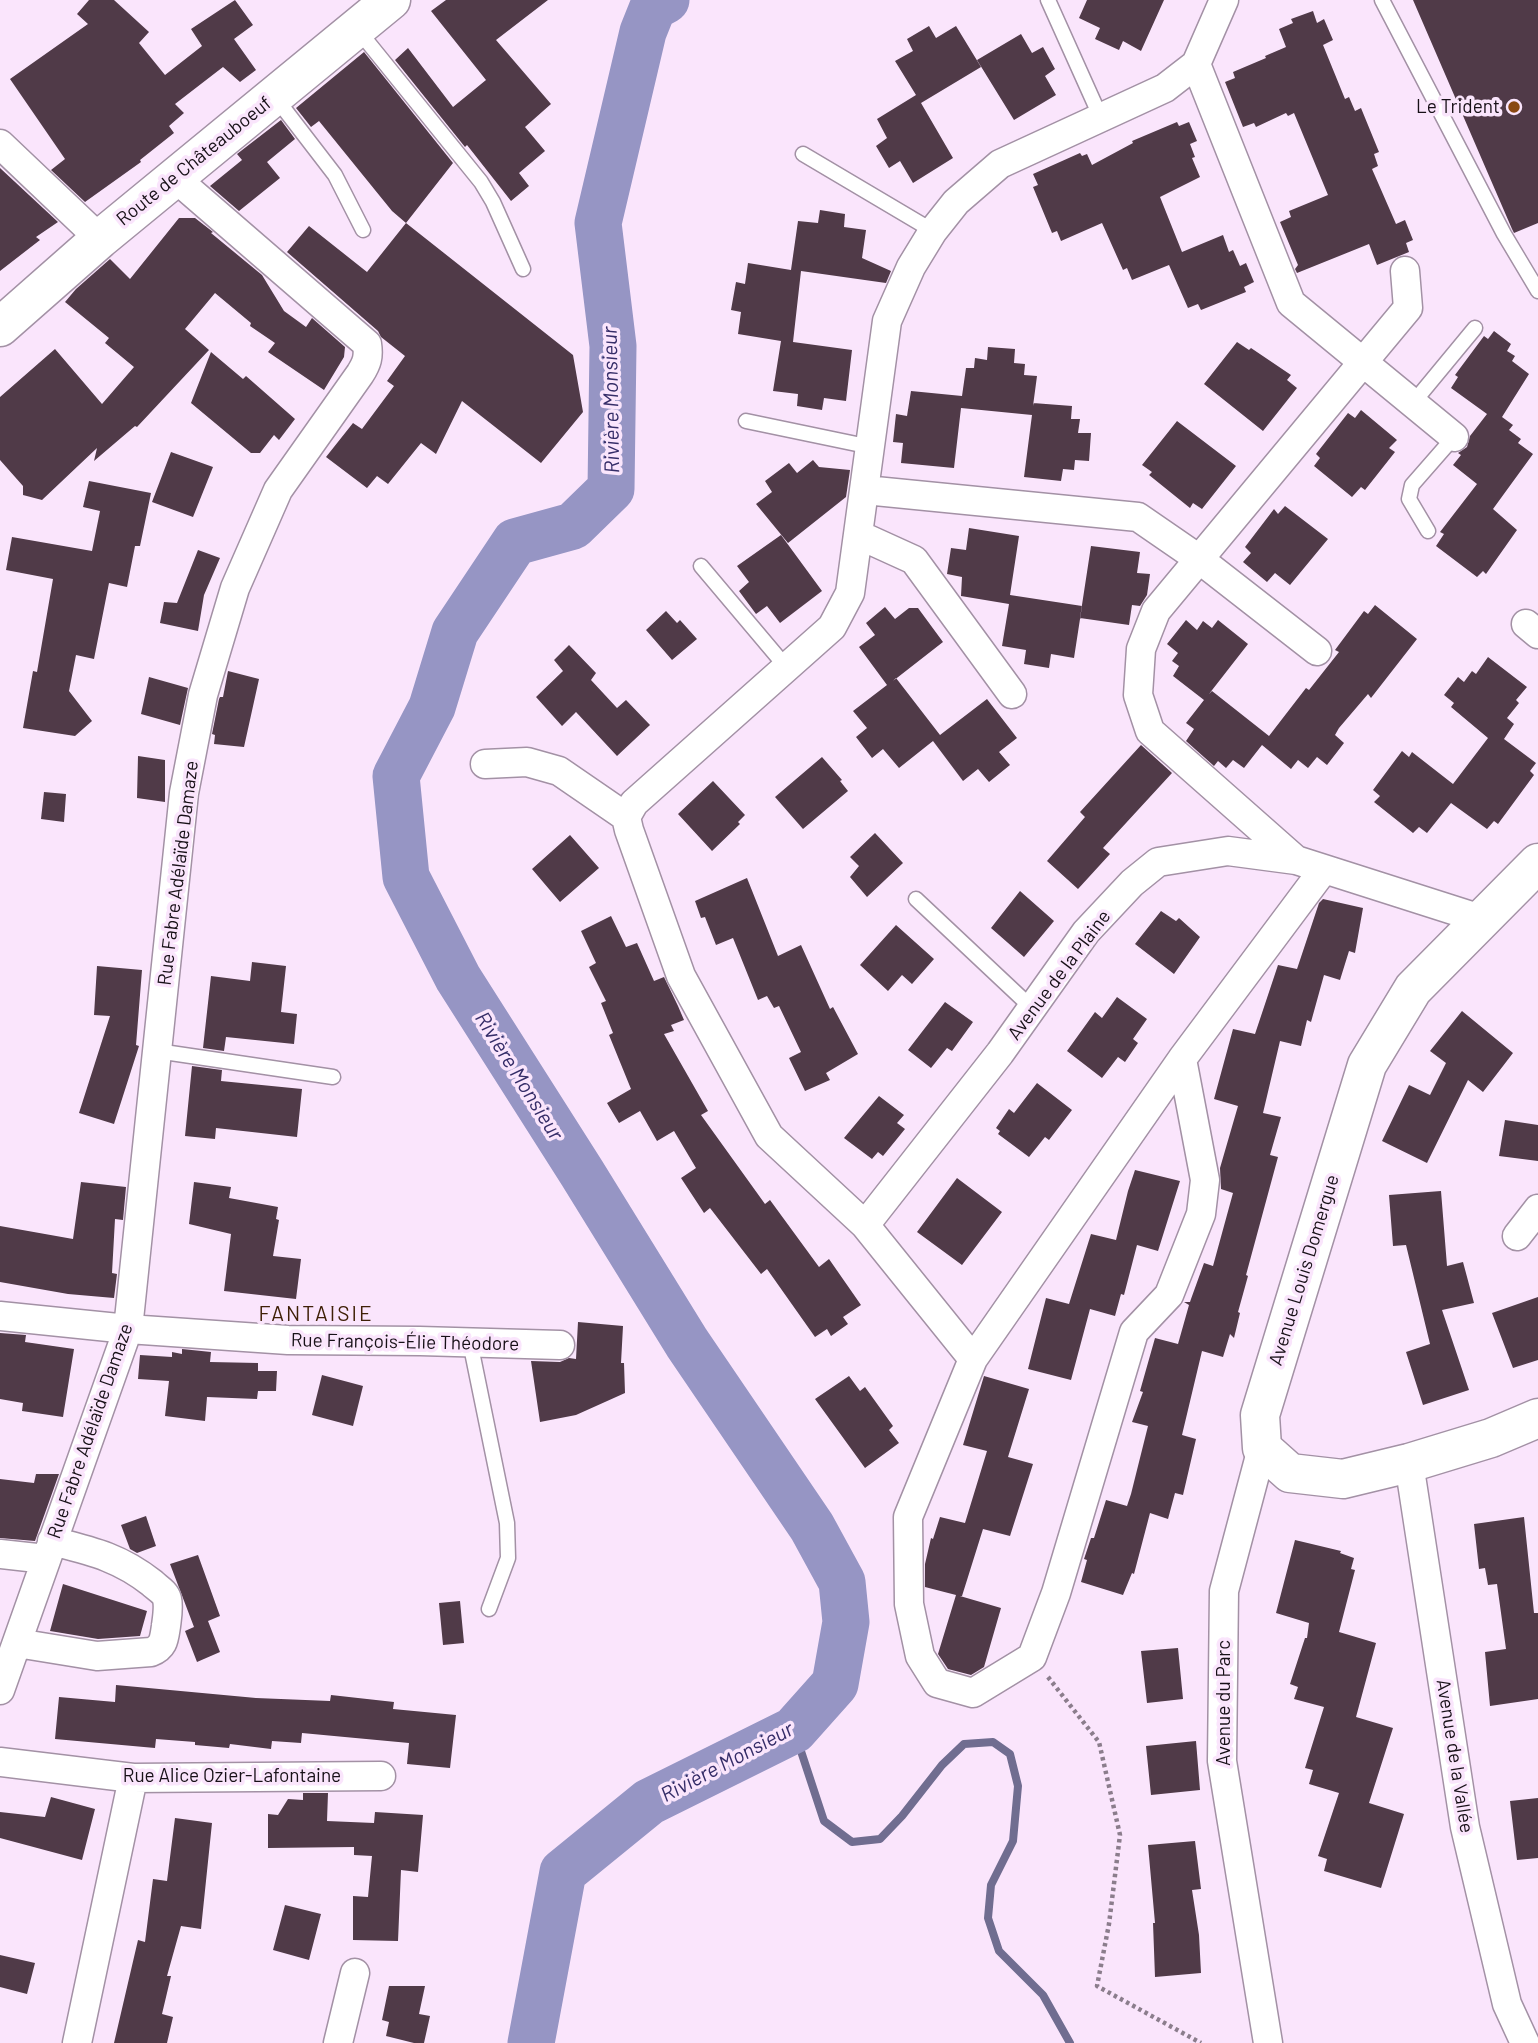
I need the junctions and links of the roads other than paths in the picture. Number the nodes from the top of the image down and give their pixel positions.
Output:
1 (1048, 0) edge
2 (1224, 0) edge
3 (1382, 0) edge
4 (377, 9) edge
5 (1196, 64) junction
6 (274, 95) junction
7 (1101, 118) junction
8 (0, 144) edge
9 (803, 154) dead end
10 (174, 177) junction
11 (363, 230) dead end
12 (933, 231) junction
13 (100, 239) junction
14 (523, 269) dead end
15 (1405, 271) dead end
16 (1538, 291) edge
17 (0, 327) edge
18 (1475, 328) dead end
19 (1363, 361) junction
20 (1413, 403) junction
21 (746, 421) dead end
22 (1454, 437) joint
23 (871, 447) junction
24 (865, 490) junction
25 (1427, 531) dead end
26 (859, 535) junction
27 (1199, 559) junction
28 (701, 566) dead end
29 (1317, 651) dead end
30 (787, 668) junction
31 (1012, 694) dead end
32 (485, 764) dead end
33 (626, 817) junction
34 (1296, 860) junction
35 (1538, 863) edge
36 (1325, 869) junction
37 (916, 899) dead end
38 (1481, 919) junction
39 (1032, 1009) junction
40 (157, 1051) junction
41 (1182, 1059) junction
42 (333, 1077) dead end
43 (1538, 1209) edge
44 (865, 1225) junction
45 (1517, 1236) dead end
46 (0, 1316) edge
47 (128, 1329) junction
48 (470, 1342) junction
49 (560, 1345) dead end
50 (973, 1359) junction
51 (1538, 1418) edge
52 (1262, 1448) junction
53 (1409, 1462) junction
54 (49, 1550) junction
55 (0, 1555) edge
56 (489, 1609) dead end
57 (17, 1643) junction
58 (0, 1690) edge
59 (0, 1762) edge
60 (381, 1776) dead end
61 (133, 1778) junction
62 (355, 1973) dead end
63 (77, 2043) edge
64 (338, 2043) edge
65 (1268, 2043) edge
66 (1525, 2043) edge

1 - 7 lane
2 - 5 street
3 - 16 lane
4 - 6 main road, Route de Châteauboeuf
4 - 14 lane
5 - 7 street
5 - 19 street
6 - 10 main road, Route de Châteauboeuf
6 - 11 lane
7 - 12 street
8 - 13 street
9 - 12 lane
10 - 13 main road, Route de Châteauboeuf
10 - 40 street, Rue Fabre Adélaïde Damaze
12 - 23 street
13 - 17 main road, Route de Châteauboeuf
15 - 19 street
18 - 20 lane
19 - 20 street
19 - 27 street
20 - 22 street
21 - 23 lane
22 - 25 lane
23 - 24 street
24 - 26 street
24 - 27 street
26 - 30 street
26 - 31 street
27 - 29 street
27 - 34 street
28 - 30 lane
30 - 33 street
32 - 33 street
33 - 44 street
34 - 36 street, Avenue de la Plaine
34 - 39 street, Avenue de la Plaine
35 - 38 main road, Avenue Louis Domergue
36 - 38 street, Avenue de la Plaine
36 - 41 street
37 - 39 lane
38 - 52 main road, Avenue Louis Domergue
39 - 44 street, Avenue de la Plaine
40 - 42 lane
40 - 47 street, Rue Fabre Adélaïde Damaze
41 - 50 street
41 - 50 street
43 - 45 street
44 - 50 street
46 - 47 street, Rue François-Élie Théodore
47 - 48 street, Rue François-Élie Théodore
47 - 54 street, Rue Fabre Adélaïde Damaze
48 - 49 street, Rue François-Élie Théodore
48 - 56 lane
51 - 53 main road
52 - 53 main road
52 - 65 street, Avenue du Parc
53 - 66 street, Avenue de la Vallée
54 - 55 street, Rue Fabre Adélaïde Damaze
54 - 57 street, Rue Fabre Adélaïde Damaze
54 - 57 street
57 - 58 street, Rue Fabre Adélaïde Damaze
59 - 61 street, Rue Alice Ozier-Lafontaine
60 - 61 street, Rue Alice Ozier-Lafontaine
61 - 63 street
62 - 64 street

